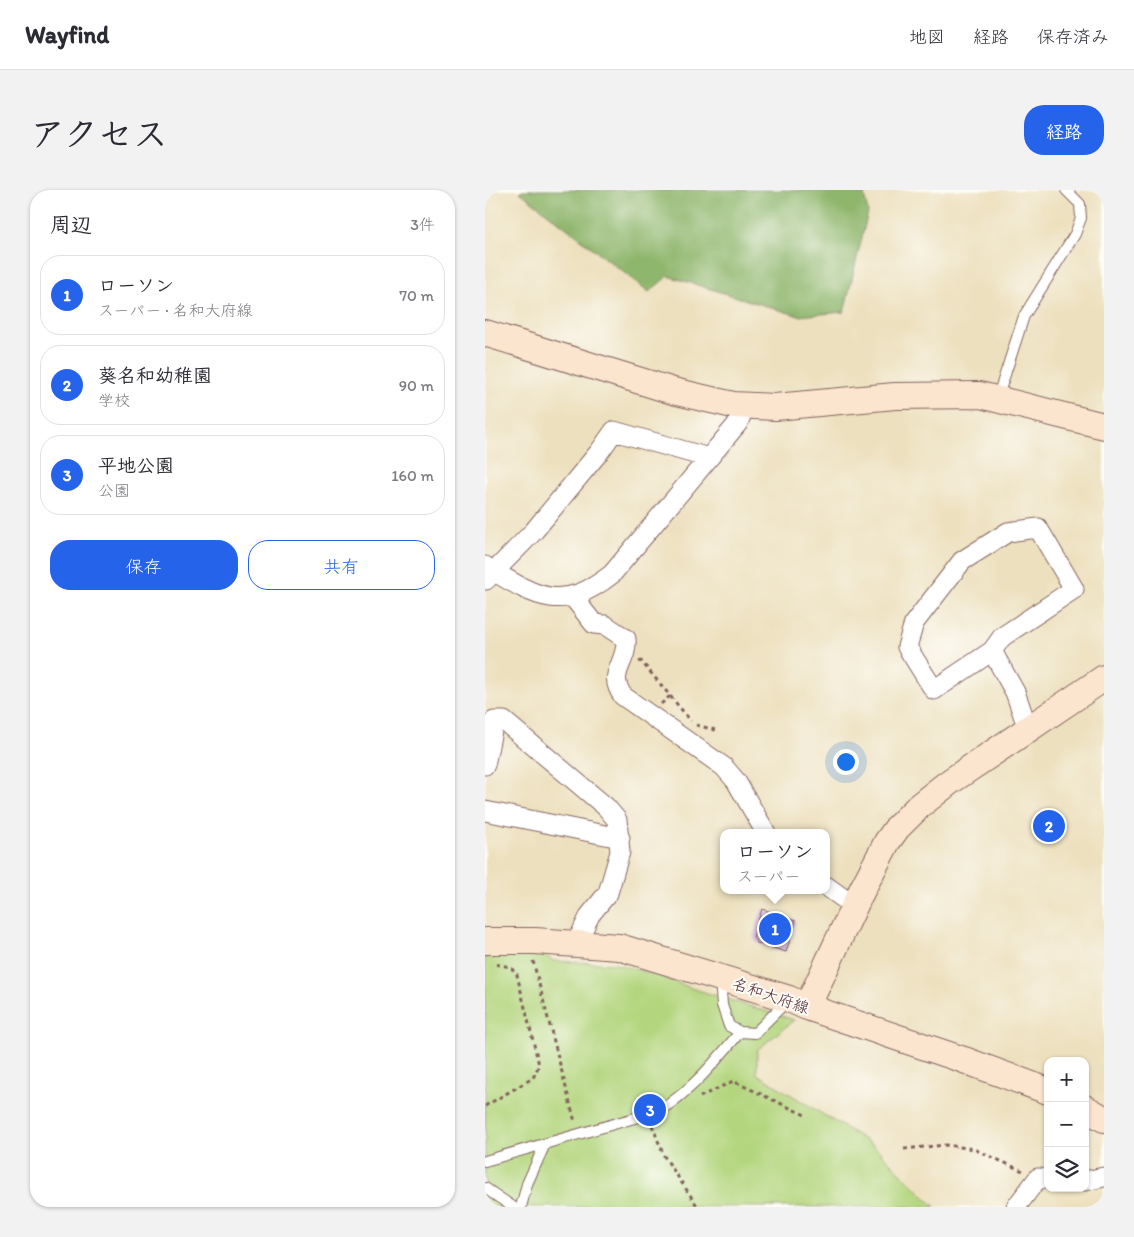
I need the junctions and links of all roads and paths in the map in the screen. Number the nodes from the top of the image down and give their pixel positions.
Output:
1 (1066, 190) edge
2 (485, 333) edge
3 (997, 400) junction
4 (742, 405) junction
5 (1104, 426) edge
6 (709, 458) junction
7 (489, 573) edge
8 (573, 597) junction
9 (992, 652) junction
10 (641, 661) dead end
11 (1104, 678) edge
12 (1028, 728) junction
13 (715, 730) dead end
14 (485, 765) edge
15 (485, 811) edge
16 (763, 829) edge
17 (620, 838) junction
18 (830, 889) edge
19 (854, 906) junction
20 (485, 941) edge
21 (576, 944) junction
22 (531, 954) dead end
23 (485, 964) edge
24 (719, 977) junction
25 (798, 1003) junction
26 (740, 1032) junction
27 (1044, 1090) edge
28 (694, 1100) dead end
29 (485, 1106) edge
30 (1089, 1110) edge
31 (807, 1116) dead end
32 (1104, 1119) edge
33 (650, 1120) dead end
34 (579, 1134) junction
35 (545, 1144) junction
36 (904, 1149) dead end
37 (485, 1161) edge
38 (1104, 1177) edge
39 (1043, 1178) edge
40 (1089, 1180) edge
41 (485, 1188) edge
42 (513, 1207) edge
43 (521, 1207) edge
44 (699, 1207) edge
45 (1016, 1207) edge

1 - 3 lane
2 - 4 street
3 - 4 street
3 - 5 street
4 - 6 street
6 - 7 street
6 - 8 street
7 - 8 street
8 - 16 street
9 - 9 street
9 - 12 street
10 - 13 path
11 - 12 street
12 - 19 street
14 - 17 street
15 - 17 street
17 - 21 street
18 - 19 street
19 - 25 street
20 - 21 street, 名和大府線
21 - 24 street, 名和大府線
22 - 34 path
23 - 29 path
24 - 25 street, 名和大府線
24 - 26 lane
25 - 26 lane
25 - 27 street, 名和大府線
26 - 34 lane
28 - 31 path
30 - 32 street
33 - 44 path
34 - 35 lane
35 - 37 lane
35 - 43 lane
36 - 39 path
38 - 40 street
39 - 45 street
41 - 42 lane

